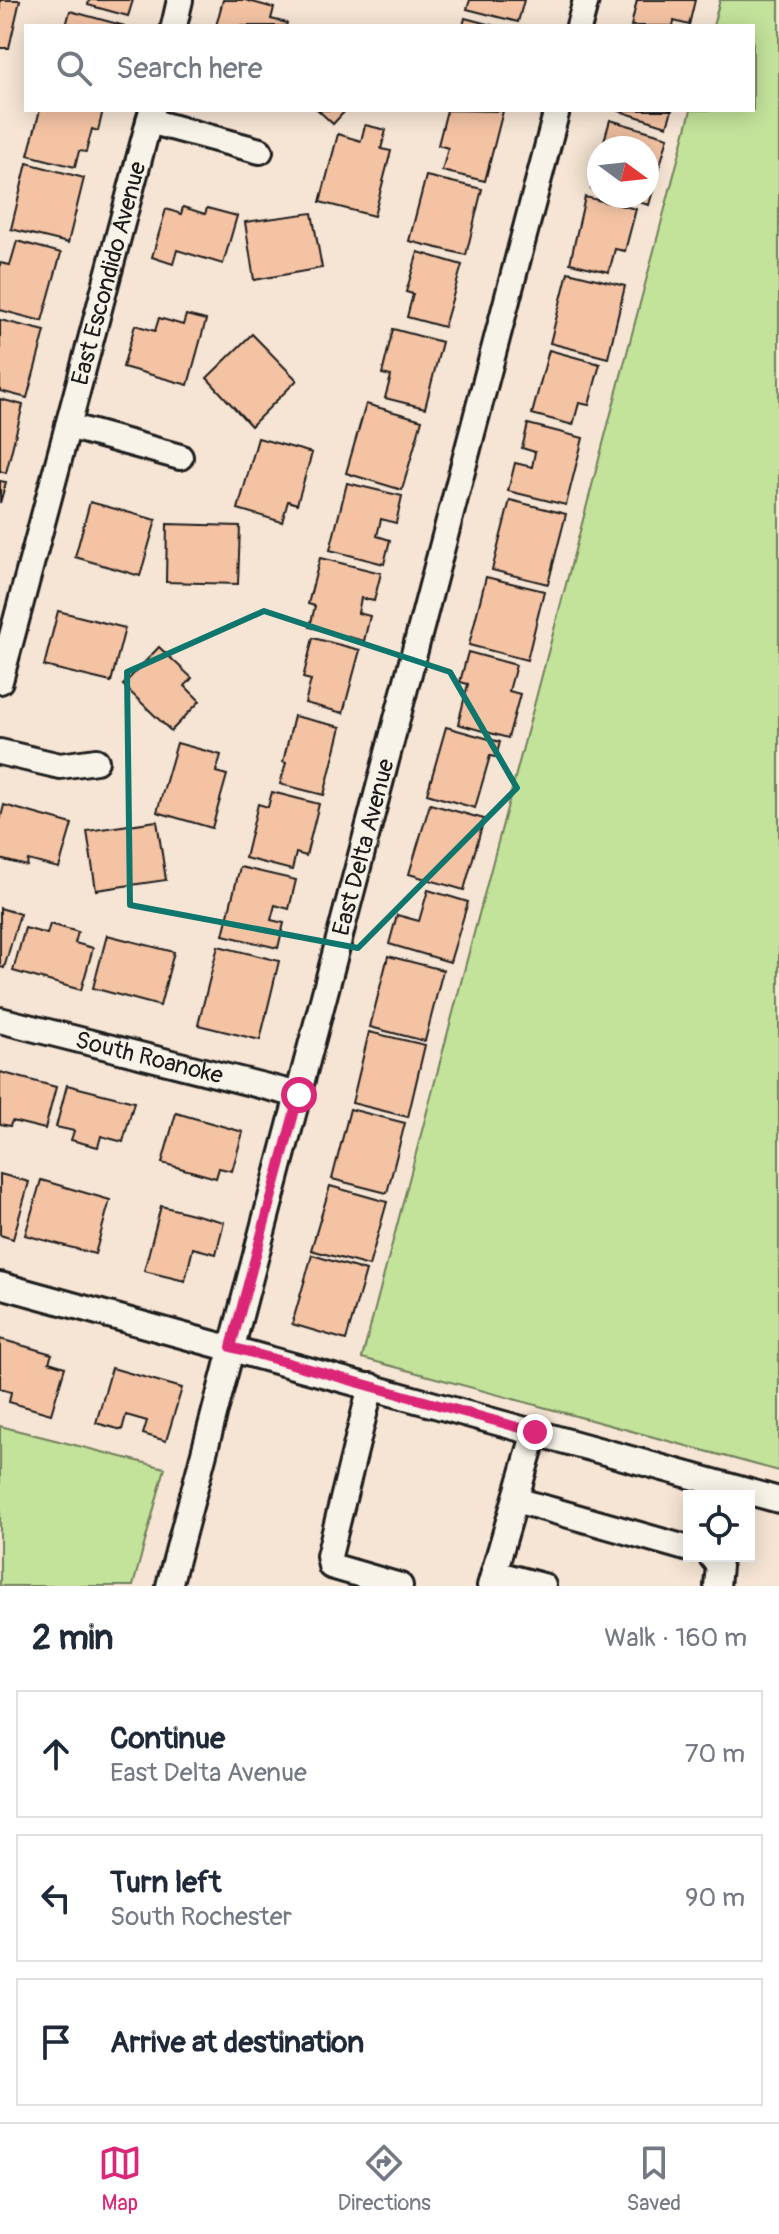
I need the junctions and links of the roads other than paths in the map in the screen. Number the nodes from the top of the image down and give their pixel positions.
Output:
1 (180, 0) edge
2 (586, 0) edge
3 (174, 24) edge
4 (580, 24) edge
5 (556, 112) edge
6 (150, 116) edge
7 (260, 151) dead end
8 (68, 426) junction
9 (180, 457) dead end
10 (0, 681) edge
11 (0, 752) edge
12 (96, 761) dead end
13 (0, 1020) edge
14 (299, 1095) junction
15 (0, 1285) edge
16 (231, 1347) junction
17 (371, 1386) junction
18 (535, 1432) junction
19 (516, 1500) junction
20 (779, 1500) edge
21 (683, 1547) edge
22 (716, 1562) edge
23 (492, 1579) edge
24 (169, 1586) edge
25 (400, 1586) edge
26 (543, 1586) edge
27 (717, 1586) edge

1 - 3 street
2 - 4 street
5 - 14 street, East Delta Avenue
6 - 7 street, East Escondido Avenue
6 - 8 street, East Escondido Avenue
8 - 9 street
8 - 10 street, East Escondido Avenue
11 - 12 street
13 - 14 street, South Roanoke
14 - 16 street, East Delta Avenue
15 - 16 street
16 - 17 street
16 - 24 street, East Delta Avenue
17 - 18 street
17 - 25 street
18 - 19 street
18 - 20 street
19 - 21 street
19 - 23 street
22 - 27 street
23 - 26 street

